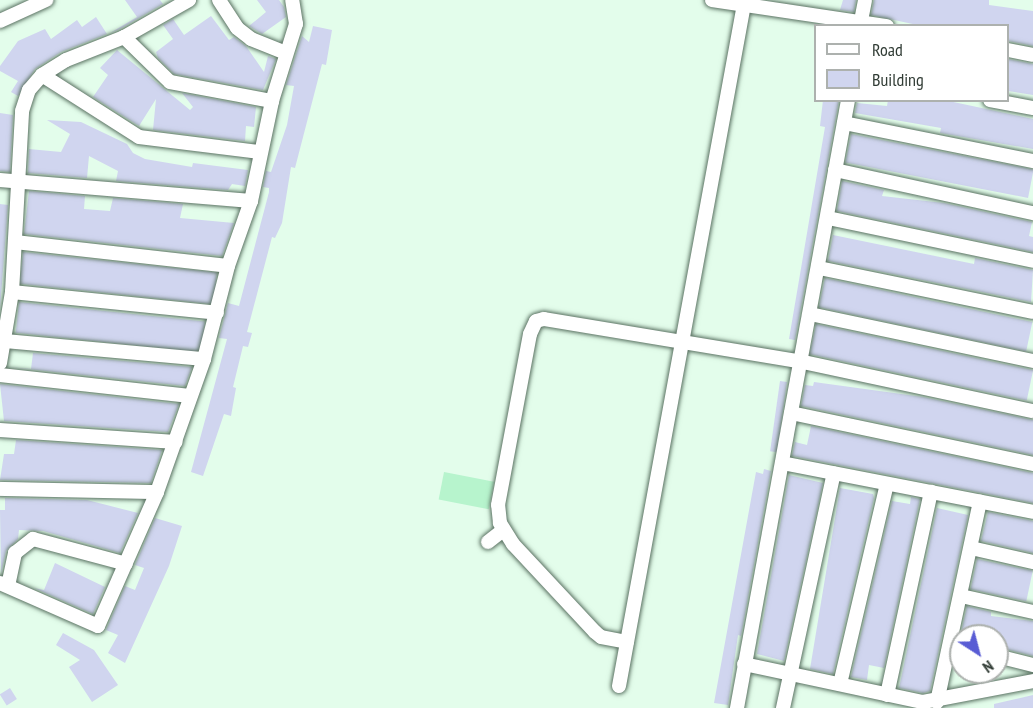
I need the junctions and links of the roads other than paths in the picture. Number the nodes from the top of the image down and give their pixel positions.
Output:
1 (45, 0) edge
2 (189, 0) edge
3 (219, 0) edge
4 (292, 0) edge
5 (712, 0) edge
6 (865, 0) edge
7 (744, 4) junction
8 (0, 21) edge
9 (861, 23) edge
10 (124, 38) junction
11 (1009, 50) edge
12 (285, 53) junction
13 (1033, 55) edge
14 (42, 75) junction
15 (272, 101) junction
16 (848, 102) edge
17 (1001, 102) edge
18 (1033, 108) edge
19 (844, 123) junction
20 (260, 152) junction
21 (1033, 161) edge
22 (836, 170) junction
23 (0, 180) edge
24 (16, 180) junction
25 (251, 201) junction
26 (1033, 213) edge
27 (828, 218) junction
28 (15, 242) junction
29 (1033, 261) edge
30 (228, 266) junction
31 (819, 268) junction
32 (12, 292) junction
33 (1033, 312) edge
34 (217, 313) junction
35 (810, 314) junction
36 (5, 340) junction
37 (682, 342) junction
38 (204, 359) junction
39 (799, 361) junction
40 (1033, 361) edge
41 (0, 363) edge
42 (0, 375) edge
43 (190, 396) junction
44 (1033, 411) edge
45 (791, 413) junction
46 (0, 430) edge
47 (176, 442) junction
48 (782, 463) junction
49 (1033, 464) edge
50 (834, 473) junction
51 (887, 484) junction
52 (0, 489) edge
53 (157, 492) junction
54 (931, 492) junction
55 (980, 502) junction
56 (1033, 512) edge
57 (502, 531) junction
58 (488, 542) dead end
59 (971, 549) junction
60 (1033, 562) edge
61 (126, 564) junction
62 (4, 585) edge
63 (961, 596) junction
64 (1033, 612) edge
65 (958, 624) edge
66 (627, 642) junction
67 (1009, 659) edge
68 (744, 664) junction
69 (1033, 665) edge
70 (949, 666) edge
71 (791, 675) junction
72 (1033, 681) edge
73 (840, 684) junction
74 (619, 686) dead end
75 (887, 695) junction
76 (937, 702) junction
77 (737, 708) edge
78 (783, 708) edge

1 - 8 street
2 - 10 street
3 - 12 street
4 - 12 street
5 - 7 street
6 - 9 street
7 - 9 street
7 - 37 street
10 - 14 street
10 - 15 street
11 - 13 street
12 - 15 street
14 - 20 street
14 - 24 street
15 - 20 street
16 - 19 street
17 - 18 street
19 - 21 street
19 - 22 street
20 - 25 street
22 - 26 street
22 - 27 street
23 - 24 street
24 - 25 street
24 - 28 street
25 - 30 street
27 - 29 street
27 - 31 street
28 - 30 street
28 - 32 street
30 - 34 street
31 - 33 street
31 - 35 street
32 - 34 street
32 - 36 street
34 - 38 street
35 - 39 street
35 - 40 street
36 - 38 street
36 - 41 street
37 - 39 street
37 - 57 street
37 - 66 street
38 - 43 street
39 - 44 street
39 - 45 street
42 - 43 street
43 - 47 street
45 - 48 street
45 - 49 street
46 - 47 street
47 - 53 street
48 - 50 street
48 - 68 street
50 - 51 street
50 - 71 street
51 - 54 street
51 - 73 street
52 - 53 street
53 - 61 street
54 - 55 street
54 - 75 street
55 - 56 street
55 - 59 street
57 - 58 street
57 - 66 street
59 - 60 street
59 - 63 street
61 - 62 street
61 - 62 street
63 - 64 street
63 - 65 street
66 - 74 street
67 - 69 street
68 - 71 street
68 - 77 street
70 - 76 street
71 - 73 street
71 - 78 street
72 - 76 street
73 - 75 street
75 - 76 street

